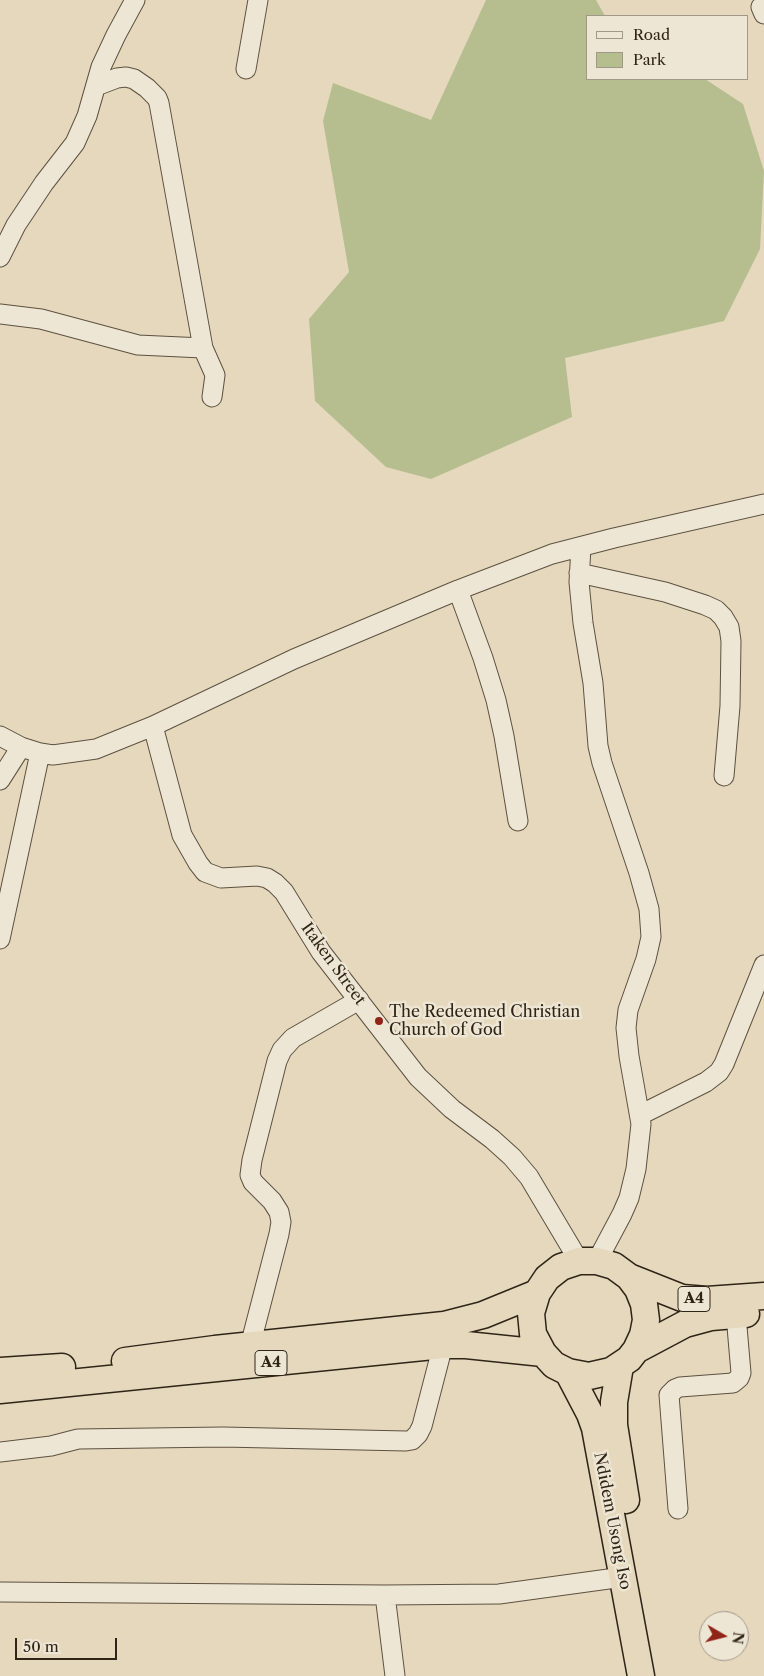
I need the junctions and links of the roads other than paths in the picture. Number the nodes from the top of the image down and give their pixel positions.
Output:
1 (135, 0) edge
2 (258, 0) edge
3 (246, 69) dead end
4 (96, 86) junction
5 (0, 257) edge
6 (0, 314) edge
7 (203, 348) junction
8 (212, 396) dead end
9 (764, 504) edge
10 (581, 546) junction
11 (579, 573) junction
12 (458, 590) junction
13 (153, 726) junction
14 (0, 736) edge
15 (21, 747) junction
16 (40, 753) junction
17 (724, 776) dead end
18 (0, 780) edge
19 (518, 821) dead end
20 (0, 940) edge
21 (764, 965) edge
22 (358, 1000) junction
23 (640, 1115) junction
24 (588, 1261) junction
25 (629, 1277) junction
26 (537, 1293) junction
27 (764, 1296) edge
28 (764, 1312) edge
29 (736, 1315) junction
30 (443, 1345) junction
31 (250, 1346) junction
32 (543, 1353) junction
33 (628, 1358) junction
34 (0, 1371) edge
35 (568, 1372) junction
36 (0, 1390) edge
37 (0, 1452) edge
38 (678, 1509) dead end
39 (623, 1578) junction
40 (0, 1592) edge
41 (385, 1596) junction
42 (395, 1676) edge
43 (641, 1676) edge
44 (656, 1676) edge

1 - 4 street
2 - 3 street
4 - 5 street
4 - 7 street
6 - 7 street
7 - 8 street
9 - 10 street
10 - 11 street
10 - 12 street
11 - 17 street
11 - 23 street
12 - 13 street
12 - 19 street
13 - 16 street
13 - 22 street, Itaken Street
14 - 15 street
15 - 16 street
15 - 18 street
16 - 20 street
21 - 23 street
22 - 24 street, Itaken Street
22 - 31 street
23 - 24 street
24 - 25 highway, A4
24 - 26 highway, A4
25 - 27 highway, A4
25 - 33 highway, A4
26 - 31 highway, A4
26 - 32 highway, A4
28 - 29 highway, A4
29 - 33 highway, A4
29 - 38 street
30 - 32 highway, A4
30 - 36 highway, A4
30 - 37 street
31 - 34 highway, A4
32 - 35 highway, A4
33 - 35 highway, A4
33 - 44 highway, Ndidem Usong Iso
35 - 39 highway, Ndidem Usong Iso
39 - 41 street
39 - 43 highway, Ndidem Usong Iso
40 - 41 street
41 - 42 street

